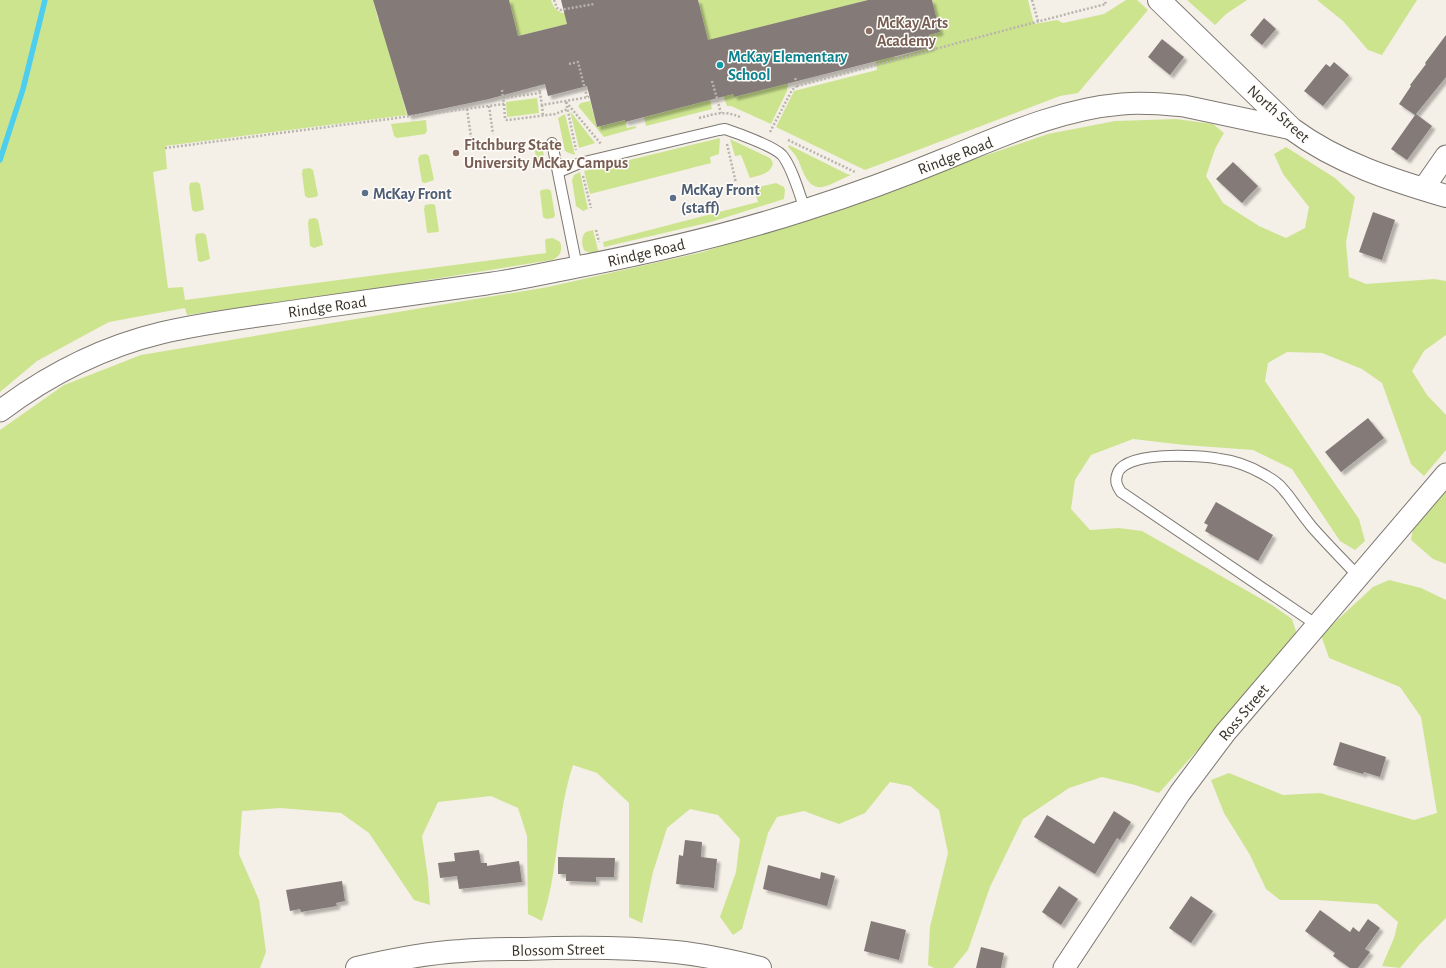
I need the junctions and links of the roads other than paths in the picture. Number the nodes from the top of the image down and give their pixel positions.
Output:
1 (1159, 0) edge
2 (1292, 129) junction
3 (552, 143) dead end
4 (1446, 156) edge
5 (559, 172) junction
6 (1423, 189) junction
7 (1446, 196) edge
8 (805, 210) junction
9 (577, 267) junction
10 (0, 411) edge
11 (1446, 474) edge
12 (1358, 576) junction
13 (1317, 625) junction
14 (356, 968) edge
15 (760, 968) edge
16 (1064, 968) edge

1 - 2 street, North Street
2 - 6 street, North Street
2 - 8 street, Rindge Road
3 - 5 lane
4 - 6 street
5 - 8 lane
5 - 9 lane
6 - 7 street, North Street
8 - 9 street, Rindge Road
9 - 10 street, Rindge Road
11 - 12 street, Ross Street
12 - 13 street, Ross Street
12 - 13 lane
13 - 16 street, Ross Street
14 - 15 street, Blossom Street

